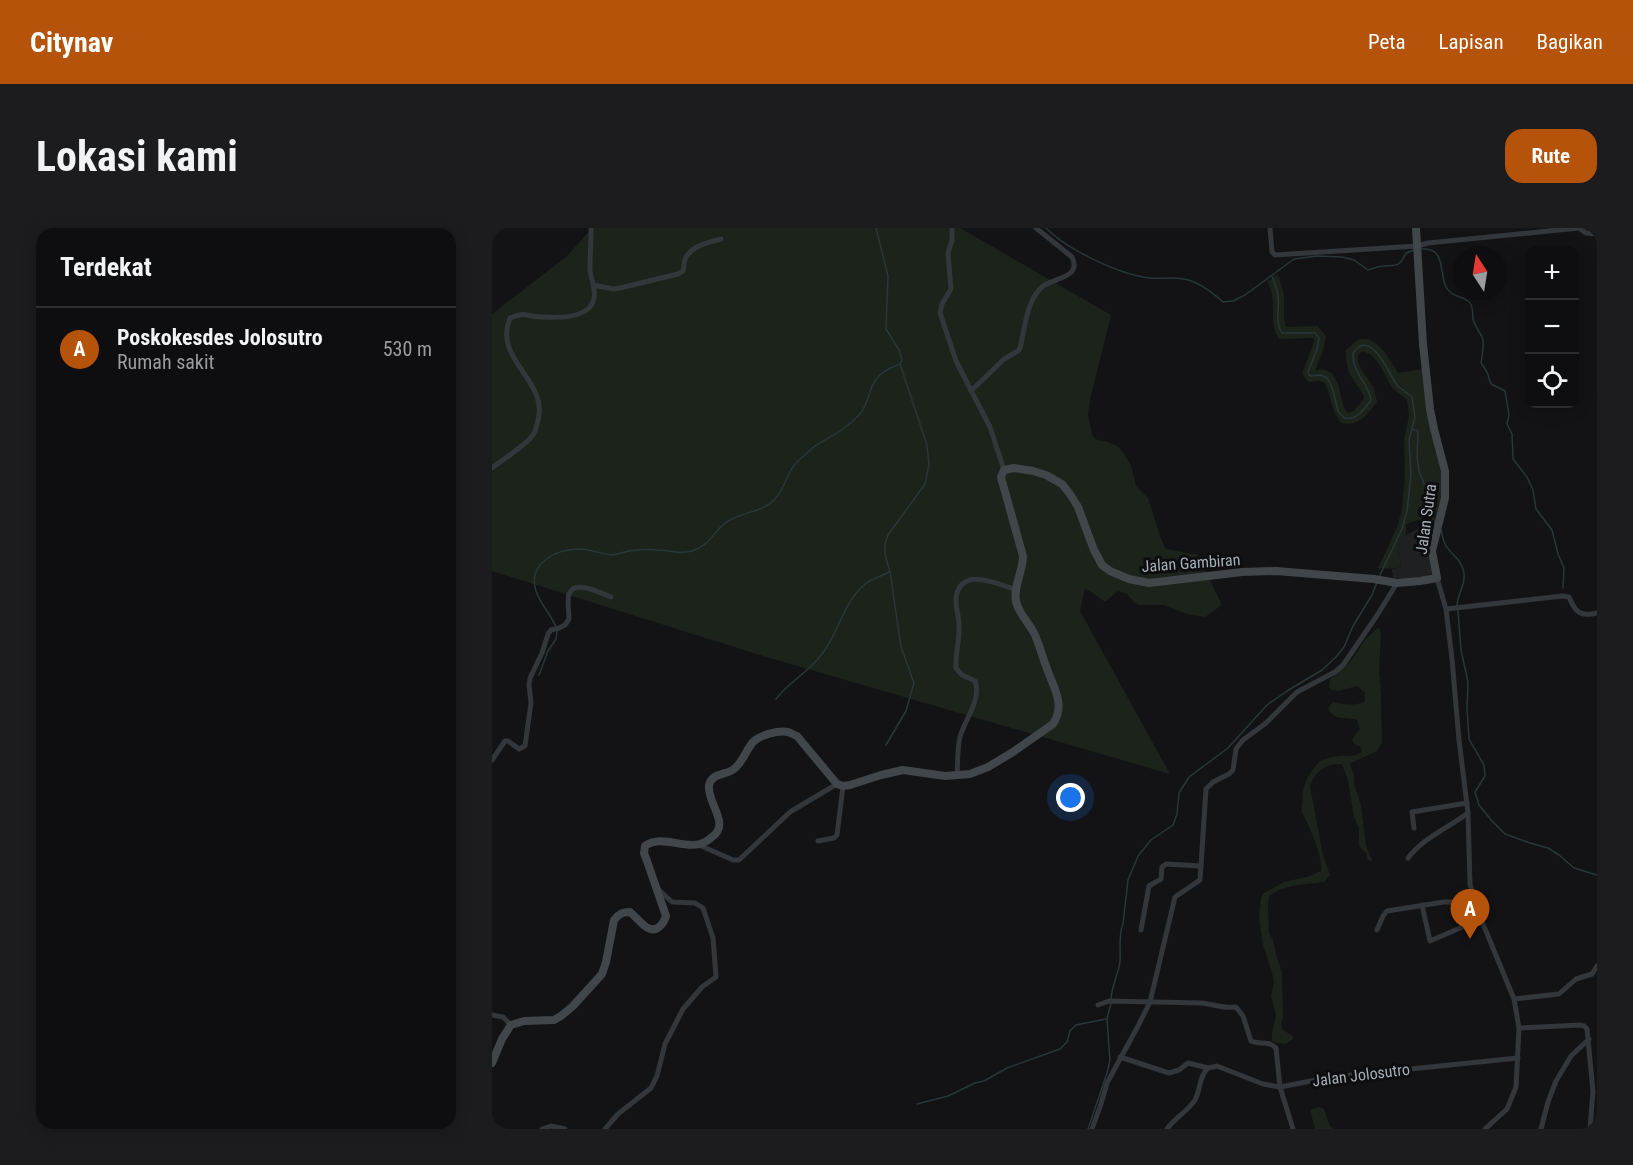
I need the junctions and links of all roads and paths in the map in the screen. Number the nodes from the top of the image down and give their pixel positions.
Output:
1 (591, 228) edge
2 (952, 228) edge
3 (1036, 228) edge
4 (1270, 228) edge
5 (1416, 228) edge
6 (1579, 228) edge
7 (1597, 234) edge
8 (721, 239) dead end
9 (1417, 249) junction
10 (593, 285) junction
11 (971, 391) junction
12 (492, 468) edge
13 (1004, 471) junction
14 (1437, 578) junction
15 (1397, 583) junction
16 (1017, 590) junction
17 (610, 597) dead end
18 (1449, 608) junction
19 (1597, 613) edge
20 (492, 760) edge
21 (957, 776) junction
22 (840, 785) junction
23 (1467, 803) junction
24 (1468, 813) junction
25 (1414, 828) dead end
26 (818, 840) dead end
27 (699, 845) junction
28 (1408, 858) dead end
29 (1201, 866) junction
30 (655, 886) junction
31 (1474, 898) junction
32 (1422, 905) junction
33 (1481, 919) junction
34 (1142, 930) dead end
35 (1377, 930) dead end
36 (1597, 966) edge
37 (1514, 999) junction
38 (1150, 1002) junction
39 (1098, 1005) dead end
40 (492, 1015) edge
41 (511, 1025) junction
42 (1519, 1028) junction
43 (1589, 1039) junction
44 (1597, 1040) edge
45 (1120, 1058) junction
46 (1518, 1058) junction
47 (492, 1063) edge
48 (1208, 1068) junction
49 (1280, 1087) junction
50 (542, 1129) edge
51 (565, 1129) edge
52 (605, 1129) edge
53 (1092, 1129) edge
54 (1167, 1129) edge
55 (1293, 1129) edge
56 (1485, 1129) edge
57 (1541, 1129) edge
58 (1590, 1129) edge

1 - 10 street
2 - 11 street
3 - 11 street
4 - 9 street
5 - 9 street, Jalan Sutra
6 - 7 street
6 - 9 street
8 - 10 street
9 - 14 street, Jalan Sutra
10 - 12 street
11 - 13 street
13 - 15 street, Jalan Gambiran
13 - 16 street
14 - 15 street, Jalan Gambiran
14 - 18 street, Jalan Sutra
15 - 29 street
16 - 21 street
16 - 21 street
17 - 20 street
18 - 19 street
18 - 23 street, Jalan Sutra
21 - 22 street
22 - 26 street
22 - 27 street
22 - 27 street
23 - 24 street, Jalan Sutra
23 - 25 street
24 - 28 street
24 - 31 street
27 - 30 street
29 - 34 street
29 - 38 street
30 - 41 street
30 - 52 street
31 - 32 street
31 - 33 street
32 - 33 street
32 - 35 street
33 - 37 street
36 - 37 street
37 - 42 street
38 - 39 street
38 - 45 street
38 - 49 street
40 - 41 street
41 - 47 street
42 - 43 street
42 - 46 street
43 - 44 street
43 - 57 street
43 - 58 street
45 - 48 street, Jalan Jolosutro
45 - 53 street
46 - 49 street, Jalan Jolosutro
46 - 56 street
48 - 49 street, Jalan Jolosutro
48 - 54 street
49 - 55 street
50 - 51 street

